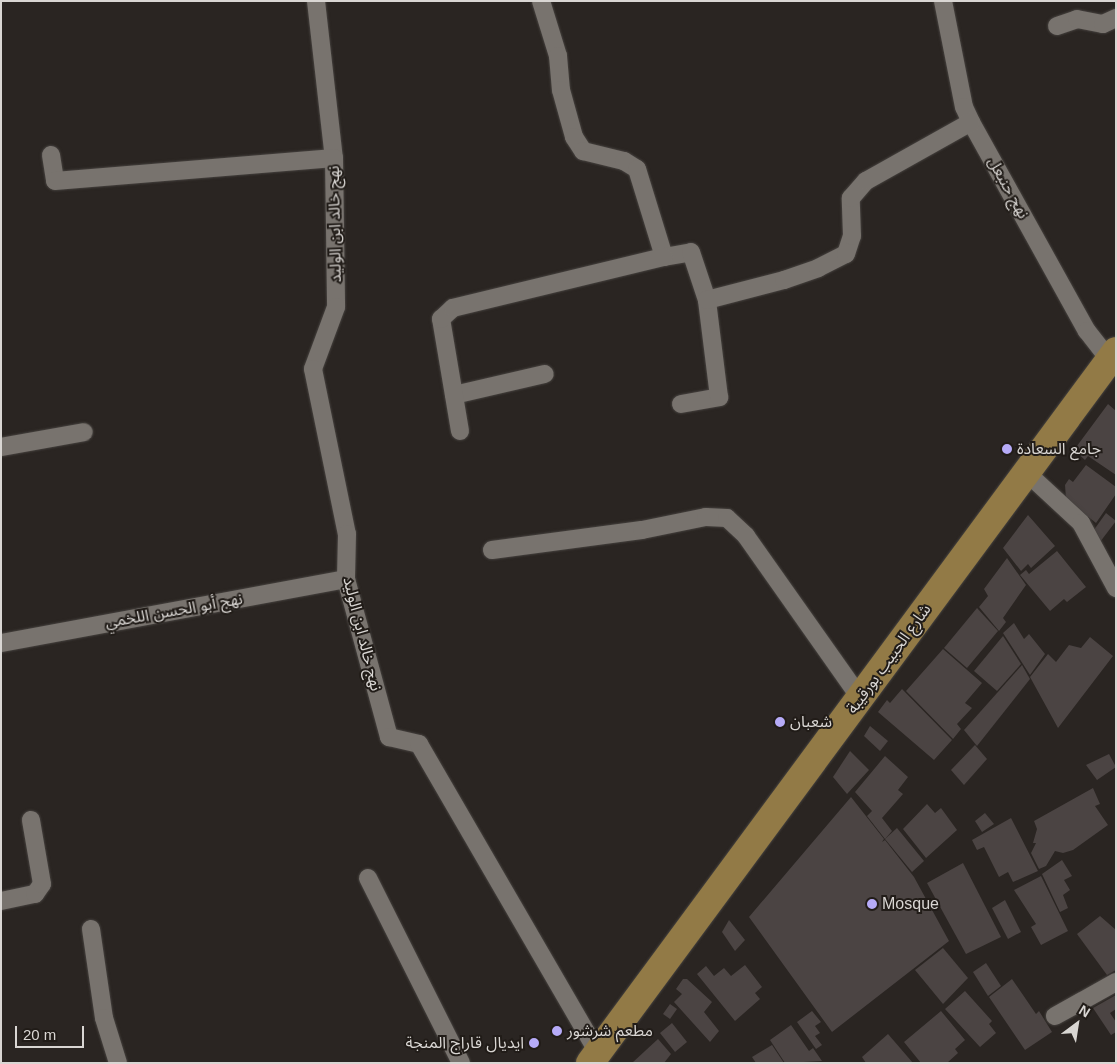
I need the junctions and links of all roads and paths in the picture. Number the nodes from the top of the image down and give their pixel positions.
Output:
1 (316, 1) edge
2 (540, 1) edge
3 (943, 1) edge
4 (1116, 18) edge
5 (1057, 26) dead end
6 (971, 122) junction
7 (51, 155) dead end
8 (334, 158) junction
9 (664, 258) junction
10 (707, 300) junction
11 (1113, 355) edge
12 (545, 374) dead end
13 (454, 394) junction
14 (681, 404) dead end
15 (460, 431) dead end
16 (84, 432) dead end
17 (1, 447) edge
18 (1026, 472) junction
19 (492, 550) dead end
20 (346, 579) junction
21 (1116, 588) edge
22 (1, 643) edge
23 (861, 698) junction
24 (31, 820) dead end
25 (368, 878) dead end
26 (1, 901) edge
27 (91, 929) dead end
28 (1116, 982) edge
29 (1055, 1016) dead end
30 (594, 1058) edge
31 (118, 1063) edge
32 (461, 1063) edge

1 - 8 street, نهج خالد ابن الوليد
2 - 9 street
3 - 6 street, نهج حنبعل
4 - 5 street
6 - 10 street
6 - 11 street, نهج حنبعل
7 - 8 street
8 - 20 street, نهج خالد ابن الوليد
9 - 10 street
9 - 13 street
10 - 14 street
11 - 18 main road, شارع الحبيب بورقيبة
12 - 13 street
13 - 15 street
16 - 17 street
18 - 21 street
18 - 23 main road, شارع الحبيب بورقيبة
19 - 23 street
20 - 22 street, نهج أبو الحسن اللخمي
20 - 30 street, نهج خالد ابن الوليد
23 - 30 main road, شارع الحبيب بورقيبة
24 - 26 street
25 - 32 street
27 - 31 street
28 - 29 street

